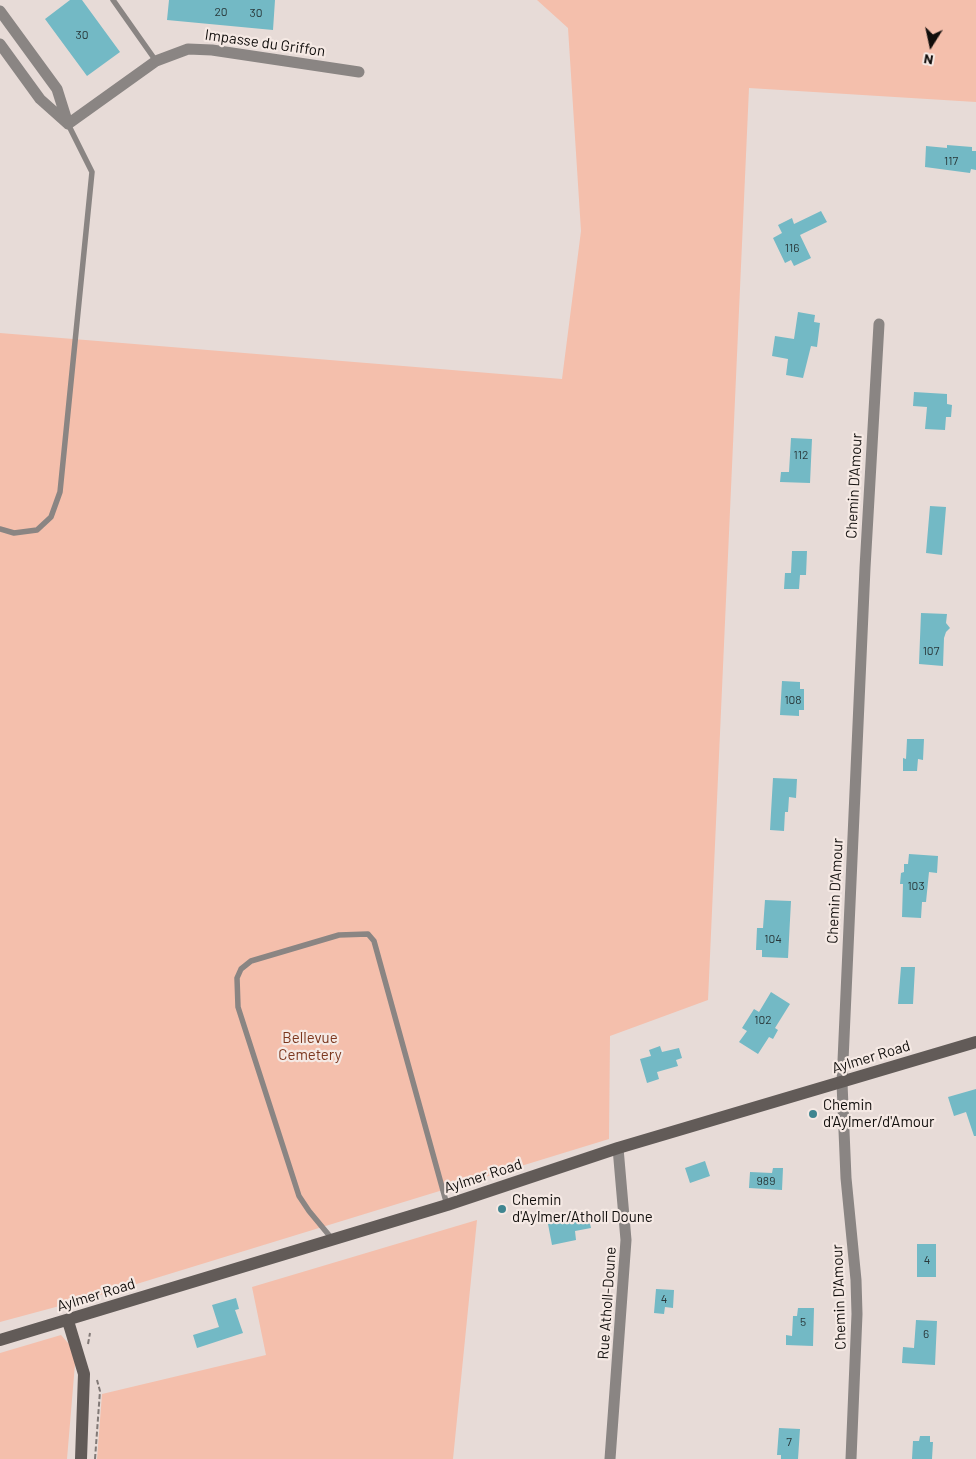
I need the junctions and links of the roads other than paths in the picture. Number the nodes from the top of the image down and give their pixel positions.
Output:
1 (113, 0) edge
2 (0, 11) edge
3 (0, 44) edge
4 (156, 60) junction
5 (359, 72) dead end
6 (68, 124) junction
7 (879, 324) dead end
8 (0, 529) edge
9 (976, 1042) edge
10 (842, 1082) junction
11 (618, 1148) junction
12 (447, 1205) junction
13 (333, 1240) junction
14 (68, 1321) junction
15 (0, 1340) edge
16 (81, 1459) edge
17 (610, 1459) edge
18 (851, 1459) edge

1 - 4 lane
2 - 6 street
3 - 6 street
4 - 5 street, Impasse du Griffon
4 - 6 street, Impasse du Griffon
6 - 8 lane
7 - 10 street, Chemin D'Amour
9 - 10 main road, Aylmer Road
10 - 11 main road, Aylmer Road
10 - 18 street, Chemin D'Amour
11 - 12 main road, Aylmer Road
11 - 17 street, Rue Atholl-Doune
12 - 13 main road, Aylmer Road
12 - 13 lane
13 - 14 main road, Aylmer Road
14 - 15 main road, Aylmer Road
14 - 16 main road

